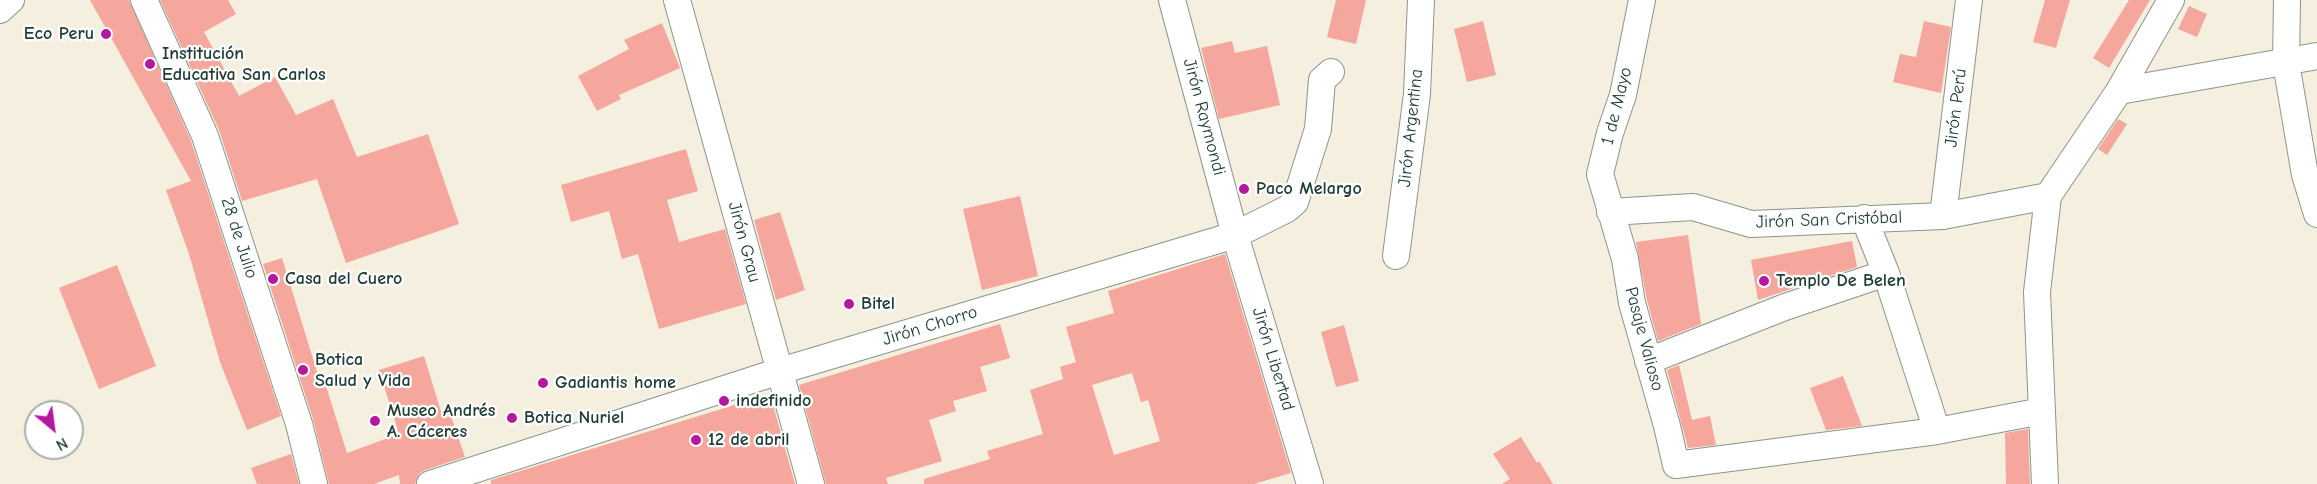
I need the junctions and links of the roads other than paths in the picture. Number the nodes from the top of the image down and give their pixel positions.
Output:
1 (11, 0) edge
2 (144, 0) edge
3 (677, 0) edge
4 (1172, 0) edge
5 (1421, 0) edge
6 (1642, 0) edge
7 (1969, 0) edge
8 (2171, 0) edge
9 (2287, 0) edge
10 (0, 10) edge
11 (2317, 56) edge
12 (2286, 63) junction
13 (1331, 72) dead end
14 (2119, 91) junction
15 (2048, 196) junction
16 (1610, 212) junction
17 (2317, 214) edge
18 (1943, 216) junction
19 (1864, 218) junction
20 (1235, 235) junction
21 (1396, 256) dead end
22 (1886, 273) junction
23 (1648, 361) junction
24 (780, 371) junction
25 (2042, 411) junction
26 (1936, 431) junction
27 (314, 484) edge
28 (429, 484) edge
29 (811, 484) edge
30 (1310, 484) edge
31 (2046, 484) edge

1 - 10 street
2 - 27 street, 28 de Julio
3 - 24 street, Jirón Grau
4 - 20 street, Jirón Raymondi
5 - 21 street, Jirón Argentina
6 - 16 street, 1 de Mayo
7 - 18 street, Jirón Perú
8 - 14 street
9 - 12 street
11 - 12 street
12 - 14 street
12 - 17 street
13 - 20 street, Jirón Chorro
14 - 15 street
15 - 18 street, Jirón San Cristóbal
15 - 25 street
16 - 19 street, Jirón San Cristóbal
16 - 23 street, Pasaje Valioso
18 - 19 street, Jirón San Cristóbal
19 - 22 street
20 - 24 street, Jirón Chorro
20 - 30 street, Jirón Libertad
22 - 23 street
22 - 26 street
23 - 26 street, Pasaje Valioso
24 - 28 street, Jirón Chorro
24 - 29 street, Jirón Grau
25 - 26 street
25 - 31 street

